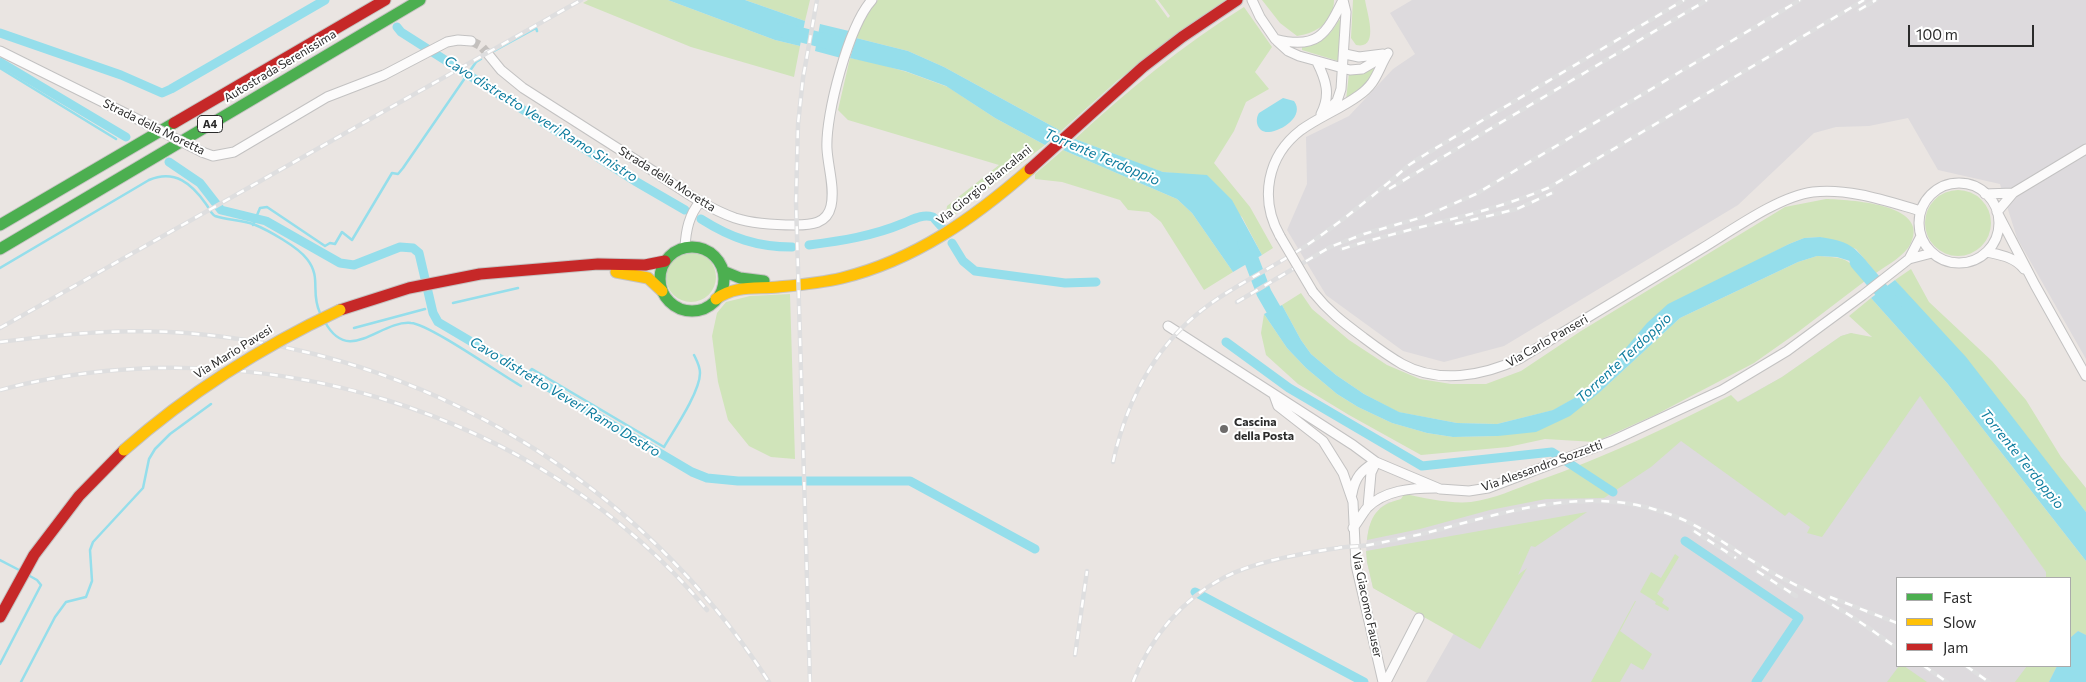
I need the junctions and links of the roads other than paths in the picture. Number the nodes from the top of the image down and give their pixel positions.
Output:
1 (385, 0) edge
2 (420, 0) edge
3 (872, 0) edge
4 (1237, 0) edge
5 (1252, 0) edge
6 (1343, 0) edge
7 (1275, 39) junction
8 (471, 41) tunnel mouth
9 (0, 51) edge
10 (488, 54) tunnel mouth
11 (1345, 54) junction
12 (1388, 54) junction
13 (1317, 62) junction
14 (1344, 69) junction
15 (1319, 119) junction
16 (2086, 149) edge
17 (2013, 193) junction
18 (1986, 194) junction
19 (700, 202) junction
20 (1921, 211) junction
21 (1997, 212) junction
22 (0, 226) edge
23 (1921, 236) junction
24 (685, 247) junction
25 (0, 249) edge
26 (1986, 252) junction
27 (1932, 253) junction
28 (1909, 259) junction
29 (665, 261) junction
30 (576, 267) junction
31 (723, 271) junction
32 (792, 285) junction
33 (2034, 285) junction
34 (662, 291) junction
35 (716, 299) junction
36 (1168, 326) dead end
37 (2086, 376) edge
38 (1274, 395) junction
39 (1376, 462) junction
40 (1440, 488) junction
41 (1352, 497) junction
42 (1368, 507) junction
43 (1353, 528) junction
44 (0, 617) edge
45 (1419, 618) dead end
46 (1384, 682) edge

1 - 22 main road, Autostrada Serenissima / A4
2 - 25 main road, Autostrada Serenissima / A4
3 - 19 street, Strada della Moretta
4 - 32 main road, Via Giorgio Biancalani
5 - 7 street
6 - 7 street
6 - 11 street, Via Carlo Panseri
7 - 13 street
8 - 9 street, Strada della Moretta, bridge
10 - 19 street, Strada della Moretta
11 - 12 street
11 - 14 street, Via Carlo Panseri
12 - 14 street
12 - 15 street, Via Carlo Panseri
13 - 14 street
13 - 15 street
14 - 15 street, Via Carlo Panseri
15 - 20 street, Via Carlo Panseri, bridge
16 - 17 street
17 - 18 street
17 - 21 street
18 - 20 street
18 - 21 street
19 - 24 street
20 - 23 street
21 - 26 street
21 - 33 street
23 - 27 street
23 - 28 street, Via Alessandro Sozzetti
24 - 29 main road
24 - 31 main road
26 - 27 street
26 - 33 street
27 - 28 street, Via Alessandro Sozzetti
28 - 40 street, Via Alessandro Sozzetti
29 - 30 main road
29 - 34 main road
30 - 34 main road
30 - 44 main road, Via Mario Pavesi, bridge
31 - 32 main road
31 - 35 main road
32 - 35 main road
33 - 37 street
34 - 35 main road
36 - 38 street, Via Alessandro Sozzetti
38 - 39 street, Via Alessandro Sozzetti
38 - 41 street, Via Giacomo Fauser
39 - 40 street, Via Alessandro Sozzetti
39 - 41 street, Via Giacomo Fauser
39 - 42 street
40 - 42 street
41 - 43 street, Via Giacomo Fauser
42 - 43 street
43 - 46 street, Via Giacomo Fauser
45 - 46 street, Via Giacomo Fauser

